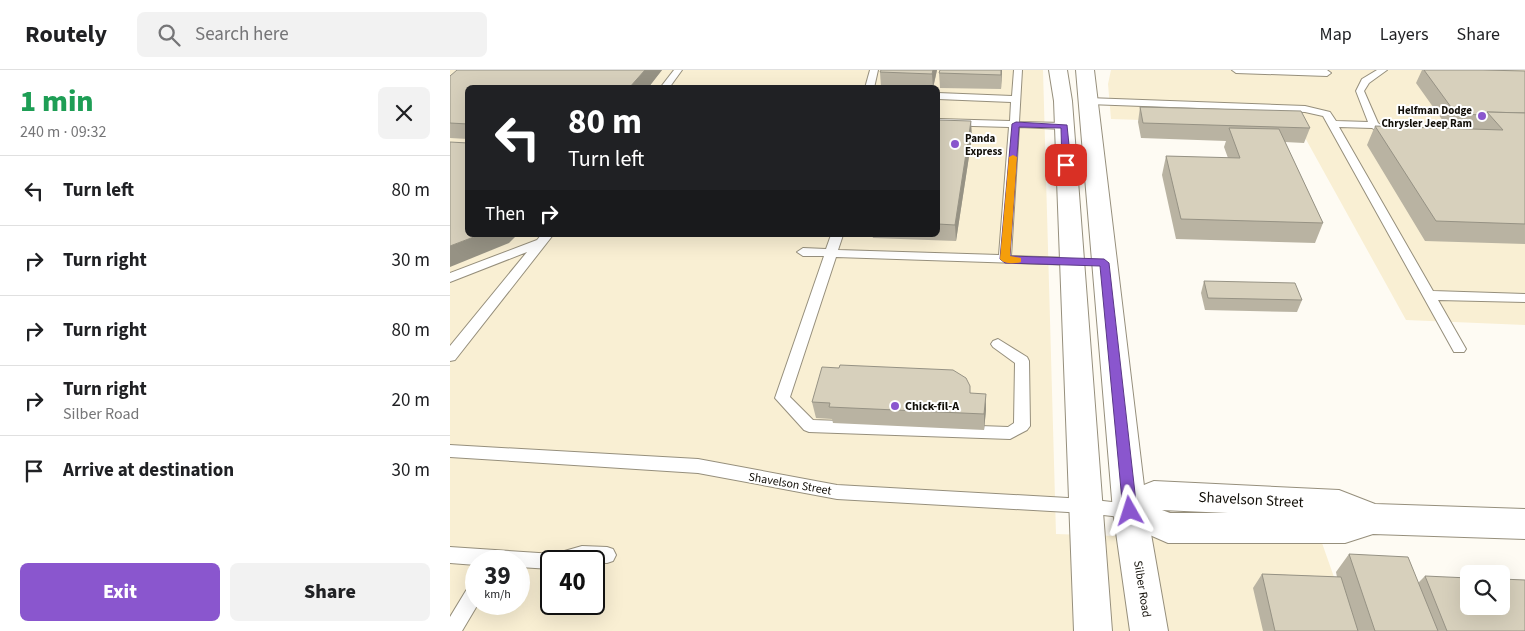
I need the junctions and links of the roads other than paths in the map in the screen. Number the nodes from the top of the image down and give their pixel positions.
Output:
1 (678, 70) edge
2 (874, 70) edge
3 (1018, 70) edge
4 (1058, 70) edge
5 (1085, 70) edge
6 (1236, 70) edge
7 (1383, 70) edge
8 (1327, 73) dead end
9 (666, 85) edge
10 (870, 85) edge
11 (940, 96) edge
12 (1017, 99) junction
13 (1088, 101) junction
14 (940, 122) edge
15 (1016, 124) junction
16 (1333, 124) junction
17 (1374, 125) junction
18 (1064, 126) junction
19 (1396, 136) edge
20 (836, 237) edge
21 (544, 239) edge
22 (803, 252) dead end
23 (831, 253) junction
24 (1005, 259) junction
25 (1072, 262) junction
26 (1104, 263) junction
27 (450, 278) edge
28 (1429, 295) junction
29 (1525, 298) edge
30 (998, 344) dead end
31 (1459, 349) dead end
32 (450, 356) edge
33 (450, 451) edge
34 (1086, 506) junction
35 (1130, 511) junction
36 (1525, 524) edge
37 (450, 555) edge
38 (465, 556) edge
39 (465, 609) edge
40 (452, 631) edge
41 (1093, 631) edge
42 (1149, 631) edge

1 - 9 lane
2 - 10 lane
3 - 12 lane
4 - 18 street
5 - 13 street, Silber Road
6 - 8 lane
7 - 17 lane
11 - 12 lane
12 - 15 lane
13 - 16 lane
13 - 26 street, Silber Road
14 - 15 lane
15 - 18 lane
15 - 24 lane
16 - 17 lane
16 - 28 lane
17 - 19 lane
18 - 25 street
20 - 23 lane
21 - 27 lane
21 - 32 lane
22 - 23 lane
23 - 24 lane
23 - 30 lane
24 - 25 lane
25 - 26 street
25 - 34 street
26 - 35 street, Silber Road
28 - 29 lane
28 - 31 lane
33 - 34 lane, Shavelson Street
34 - 35 lane, Shavelson Street
34 - 41 street
35 - 36 street, Shavelson Street
35 - 42 street, Silber Road
37 - 38 lane
39 - 40 lane

